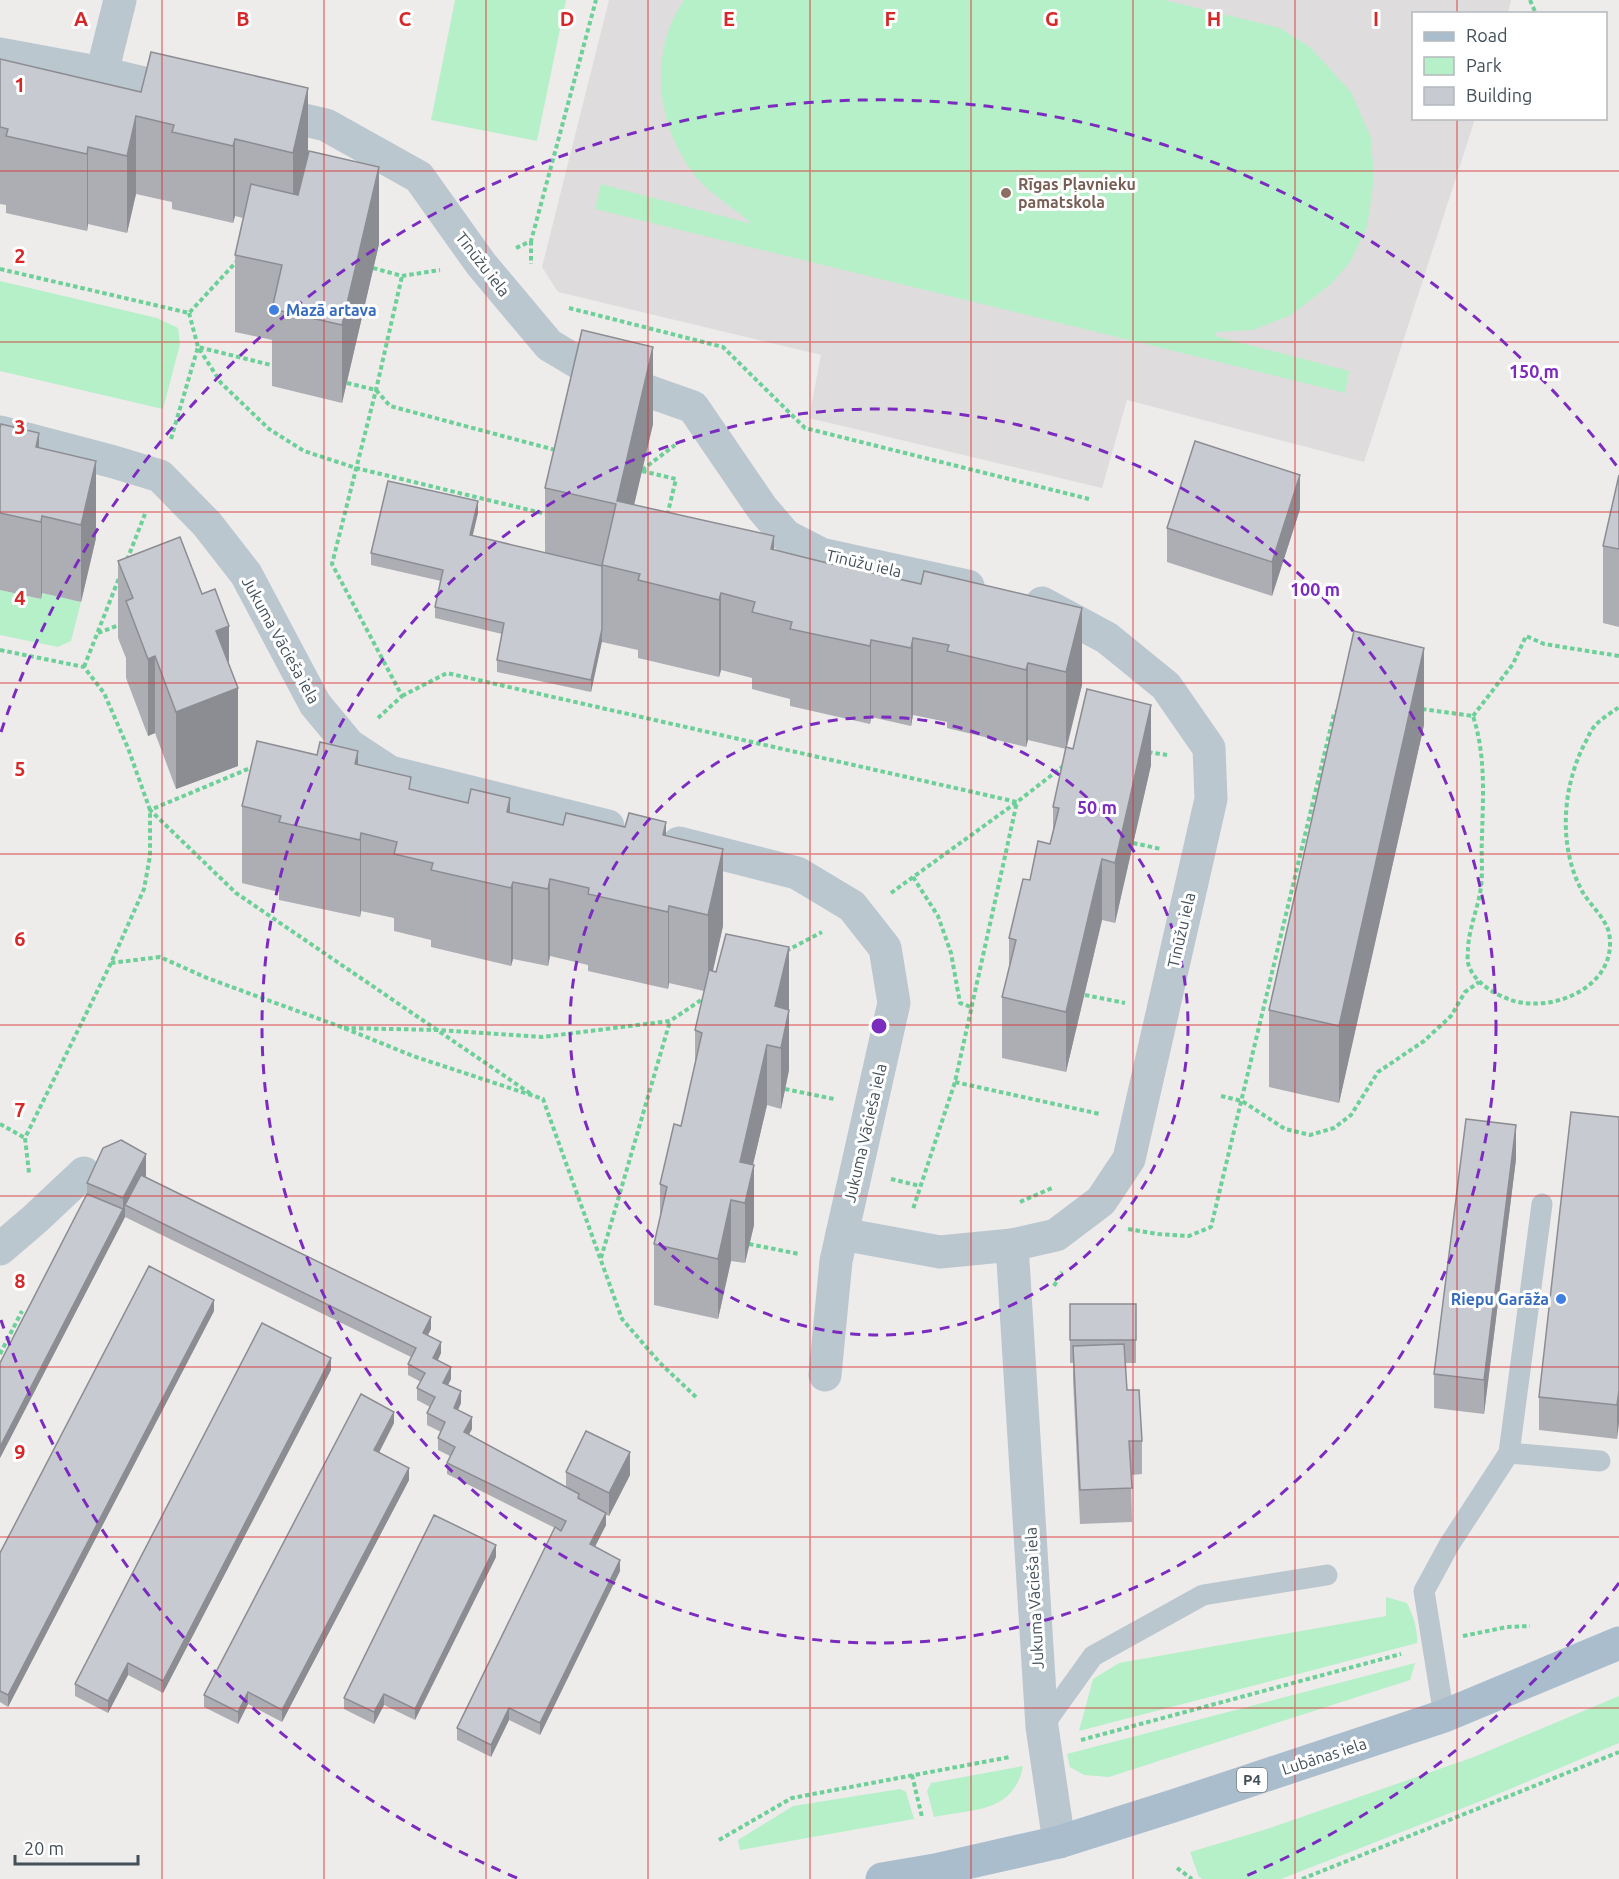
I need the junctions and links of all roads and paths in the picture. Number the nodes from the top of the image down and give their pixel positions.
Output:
1 (120, 0) edge
2 (596, 0) edge
3 (0, 54) edge
4 (102, 73) junction
5 (531, 241) junction
6 (243, 255) edge
7 (481, 264) junction
8 (373, 268) edge
9 (531, 268) dead end
10 (0, 269) edge
11 (402, 276) junction
12 (563, 307) dead end
13 (189, 313) junction
14 (198, 347) junction
15 (276, 366) edge
16 (347, 382) dead end
17 (376, 390) junction
18 (0, 432) edge
19 (560, 451) edge
20 (356, 468) junction
21 (642, 471) edge
22 (160, 476) junction
23 (1089, 499) dead end
24 (556, 517) edge
25 (666, 521) edge
26 (129, 621) edge
27 (97, 633) junction
28 (0, 650) edge
29 (1619, 656) edge
30 (84, 666) junction
31 (402, 696) junction
32 (1342, 706) edge
33 (1619, 707) edge
34 (1417, 708) edge
35 (1473, 716) junction
36 (349, 745) junction
37 (1137, 750) edge
38 (1170, 756) dead end
39 (1070, 760) edge
40 (256, 765) edge
41 (1017, 802) junction
42 (150, 810) junction
43 (913, 877) junction
44 (860, 915) junction
45 (777, 956) edge
46 (111, 963) junction
47 (1479, 982) junction
48 (708, 995) edge
49 (971, 1007) junction
50 (670, 1021) junction
51 (344, 1028) junction
52 (438, 1030) junction
53 (955, 1082) junction
54 (785, 1089) edge
55 (1221, 1096) dead end
56 (537, 1098) junction
57 (1242, 1101) junction
58 (871, 1106) junction
59 (1138, 1122) junction
60 (0, 1124) edge
61 (25, 1138) junction
62 (84, 1173) dead end
63 (1057, 1186) dead end
64 (1017, 1203) dead end
65 (1542, 1204) dead end
66 (917, 1216) dead end
67 (35, 1219) junction
68 (1119, 1227) dead end
69 (749, 1244) edge
70 (1012, 1245) junction
71 (839, 1247) junction
72 (0, 1249) edge
73 (600, 1259) junction
74 (1066, 1264) dead end
75 (1053, 1289) dead end
76 (22, 1311) dead end
77 (0, 1354) edge
78 (825, 1375) dead end
79 (697, 1398) dead end
80 (1509, 1453) junction
81 (1600, 1461) dead end
82 (1327, 1575) dead end
83 (1530, 1626) dead end
84 (1619, 1643) edge
85 (1433, 1646) junction
86 (1444, 1716) junction
87 (1044, 1739) junction
88 (1619, 1752) edge
89 (912, 1775) junction
90 (922, 1817) dead end
91 (719, 1840) dead end
92 (1059, 1842) junction
93 (1178, 1868) dead end
94 (882, 1879) edge
95 (1192, 1879) edge
96 (1302, 1879) edge

1 - 4 street
2 - 5 path
3 - 4 street, Tīnūžu iela
4 - 7 street, Tīnūžu iela
5 - 7 path
5 - 9 path
6 - 13 path
7 - 11 path
7 - 59 street, Tīnūžu iela
8 - 11 path
10 - 13 path
11 - 17 path
12 - 23 path
13 - 14 path
14 - 15 path
14 - 20 path
14 - 22 path
16 - 17 path
17 - 19 path
17 - 20 path
18 - 22 street, Jukuma Vācieša iela
20 - 24 path
20 - 31 path
21 - 25 path
22 - 27 path
22 - 36 street, Jukuma Vācieša iela
26 - 27 path
27 - 30 path
28 - 30 path
29 - 35 path
30 - 42 path
31 - 36 path
31 - 41 path
32 - 57 path
33 - 47 path
34 - 35 path
35 - 47 path
36 - 44 street, Jukuma Vācieša iela
37 - 38 path
39 - 41 path
40 - 42 path
41 - 43 path
41 - 49 path
42 - 46 path
42 - 52 path
43 - 44 path
43 - 49 path
44 - 45 path
44 - 58 street, Jukuma Vācieša iela
46 - 51 path
46 - 61 path
47 - 57 path
48 - 50 path
49 - 53 path
50 - 52 path
50 - 73 path
51 - 52 path
51 - 56 path
52 - 56 path
53 - 59 path
53 - 66 path
54 - 58 path
55 - 57 path
56 - 73 path
57 - 68 path
58 - 71 street, Jukuma Vācieša iela
59 - 70 street, Tīnūžu iela
60 - 61 path
61 - 67 path
62 - 67 street
63 - 64 path
65 - 80 lane
67 - 72 street
69 - 71 path
70 - 71 street
70 - 87 street, Jukuma Vācieša iela
71 - 78 street, Jukuma Vācieša iela
73 - 79 path
74 - 75 path
76 - 77 path
80 - 81 lane
80 - 85 lane
82 - 87 lane
83 - 85 path
84 - 86 main road, Lubānas iela / P4
85 - 86 lane
85 - 87 path
86 - 92 main road, Lubānas iela / P4
87 - 89 path
87 - 92 street, Jukuma Vācieša iela
88 - 96 path
89 - 90 path
89 - 91 path
92 - 94 main road, Lubānas iela / P4
93 - 95 path

